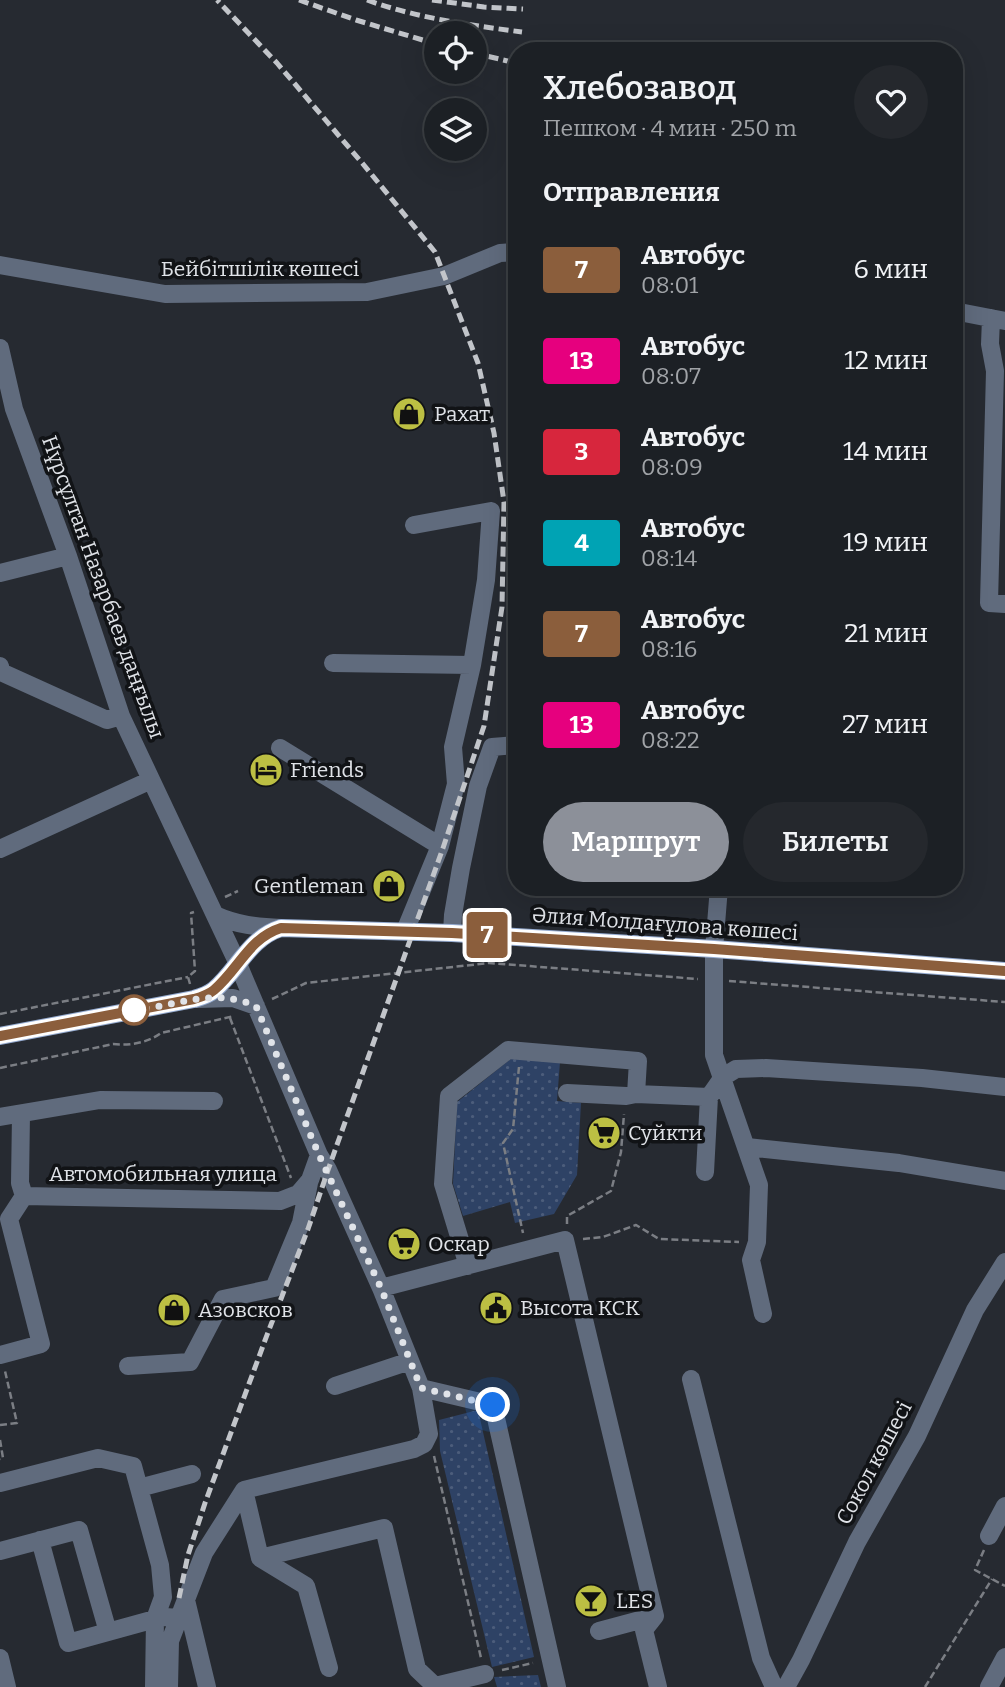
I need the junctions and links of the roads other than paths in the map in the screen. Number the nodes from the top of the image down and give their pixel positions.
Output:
1 (508, 252) edge
2 (0, 265) edge
3 (963, 313) edge
4 (998, 319) edge
5 (0, 348) edge
6 (1000, 372) edge
7 (7, 410) edge
8 (1000, 451) edge
9 (414, 525) dead end
10 (998, 531) edge
11 (68, 556) junction
12 (0, 573) edge
13 (1005, 604) edge
14 (332, 663) dead end
15 (472, 665) junction
16 (0, 666) edge
17 (121, 716) junction
18 (508, 746) edge
19 (280, 747) dead end
20 (151, 780) junction
21 (440, 845) junction
22 (0, 849) edge
23 (718, 896) edge
24 (212, 910) junction
25 (281, 928) junction
26 (405, 930) junction
27 (452, 933) junction
28 (714, 949) junction
29 (238, 964) junction
30 (1005, 971) edge
31 (194, 999) junction
32 (256, 1006) junction
33 (0, 1036) edge
34 (723, 1077) junction
35 (1005, 1087) edge
36 (567, 1093) dead end
37 (631, 1095) junction
38 (709, 1097) junction
39 (214, 1101) dead end
40 (21, 1114) junction
41 (0, 1117) edge
42 (747, 1147) junction
43 (319, 1155) junction
44 (705, 1172) dead end
45 (310, 1180) junction
46 (1005, 1181) edge
47 (24, 1196) junction
48 (1005, 1262) edge
49 (467, 1266) junction
50 (381, 1288) junction
51 (763, 1314) dead end
52 (1, 1355) edge
53 (410, 1362) junction
54 (128, 1366) dead end
55 (691, 1379) dead end
56 (335, 1386) dead end
57 (421, 1388) junction
58 (192, 1474) dead end
59 (0, 1483) edge
60 (139, 1488) junction
61 (244, 1490) junction
62 (1005, 1506) edge
63 (989, 1536) road end
64 (40, 1540) junction
65 (0, 1549) edge
66 (260, 1558) junction
67 (186, 1600) junction
68 (655, 1616) junction
69 (179, 1618) junction
70 (155, 1619) junction
71 (599, 1631) dead end
72 (108, 1632) junction
73 (1005, 1657) edge
74 (0, 1658) edge
75 (329, 1668) dead end
76 (485, 1674) road end
77 (7, 1687) edge
78 (154, 1687) edge
79 (169, 1687) edge
80 (207, 1687) edge
81 (557, 1687) edge
82 (658, 1687) edge
83 (774, 1687) edge
84 (786, 1687) edge
85 (989, 1687) edge

1 - 2 street, Бейбітшілік көшесі
3 - 4 street
4 - 6 street
5 - 7 street, Нұрсұлтан Назарбаев даңғылы
6 - 8 street
7 - 11 street, Нұрсұлтан Назарбаев даңғылы
8 - 10 street
9 - 15 street
10 - 13 street
11 - 12 street
11 - 17 street, Нұрсұлтан Назарбаев даңғылы
14 - 15 street
15 - 21 street
16 - 17 street
17 - 20 street, Нұрсұлтан Назарбаев даңғылы
18 - 27 street
19 - 21 street
20 - 22 street
20 - 24 street, Нұрсұлтан Назарбаев даңғылы
21 - 26 street
23 - 28 street
24 - 25 street
24 - 29 street, Нұрсұлтан Назарбаев даңғылы
25 - 26 main road, Әлия Молдағұлова көшесі
25 - 29 main road
26 - 27 main road, Әлия Молдағұлова көшесі
27 - 28 main road, Әлия Молдағұлова көшесі
28 - 30 main road, Әлия Молдағұлова көшесі
28 - 34 street
29 - 31 main road
29 - 32 street, Нұрсұлтан Назарбаев даңғылы
31 - 32 street
31 - 33 main road
32 - 43 street, Нұрсұлтан Назарбаев даңғылы
34 - 35 street
34 - 38 street
34 - 42 street
36 - 37 street
37 - 38 street
37 - 49 street
38 - 44 street
39 - 40 street
40 - 41 street
40 - 47 street
42 - 46 street
42 - 51 street
43 - 45 street, Автомобильная улица
43 - 50 street, Нұрсұлтан Назарбаев даңғылы
45 - 47 street, Автомобильная улица
45 - 54 street
47 - 52 street
48 - 84 street, Сокол көшесі
49 - 50 street
49 - 68 street
50 - 53 street, Нұрсұлтан Назарбаев даңғылы
53 - 56 street
53 - 57 street, Нұрсұлтан Назарбаев даңғылы
55 - 83 street
57 - 61 street, Нұрсұлтан Назарбаев даңғылы
57 - 81 street
58 - 60 street
59 - 60 street
60 - 70 street
61 - 66 street
61 - 67 street
62 - 63 street
64 - 65 street
64 - 72 street
64 - 72 street
66 - 75 street
66 - 76 street
67 - 69 street
67 - 80 street
68 - 71 street
68 - 82 street
69 - 70 street
69 - 79 street
70 - 72 street
70 - 78 street
73 - 85 street
74 - 77 street

